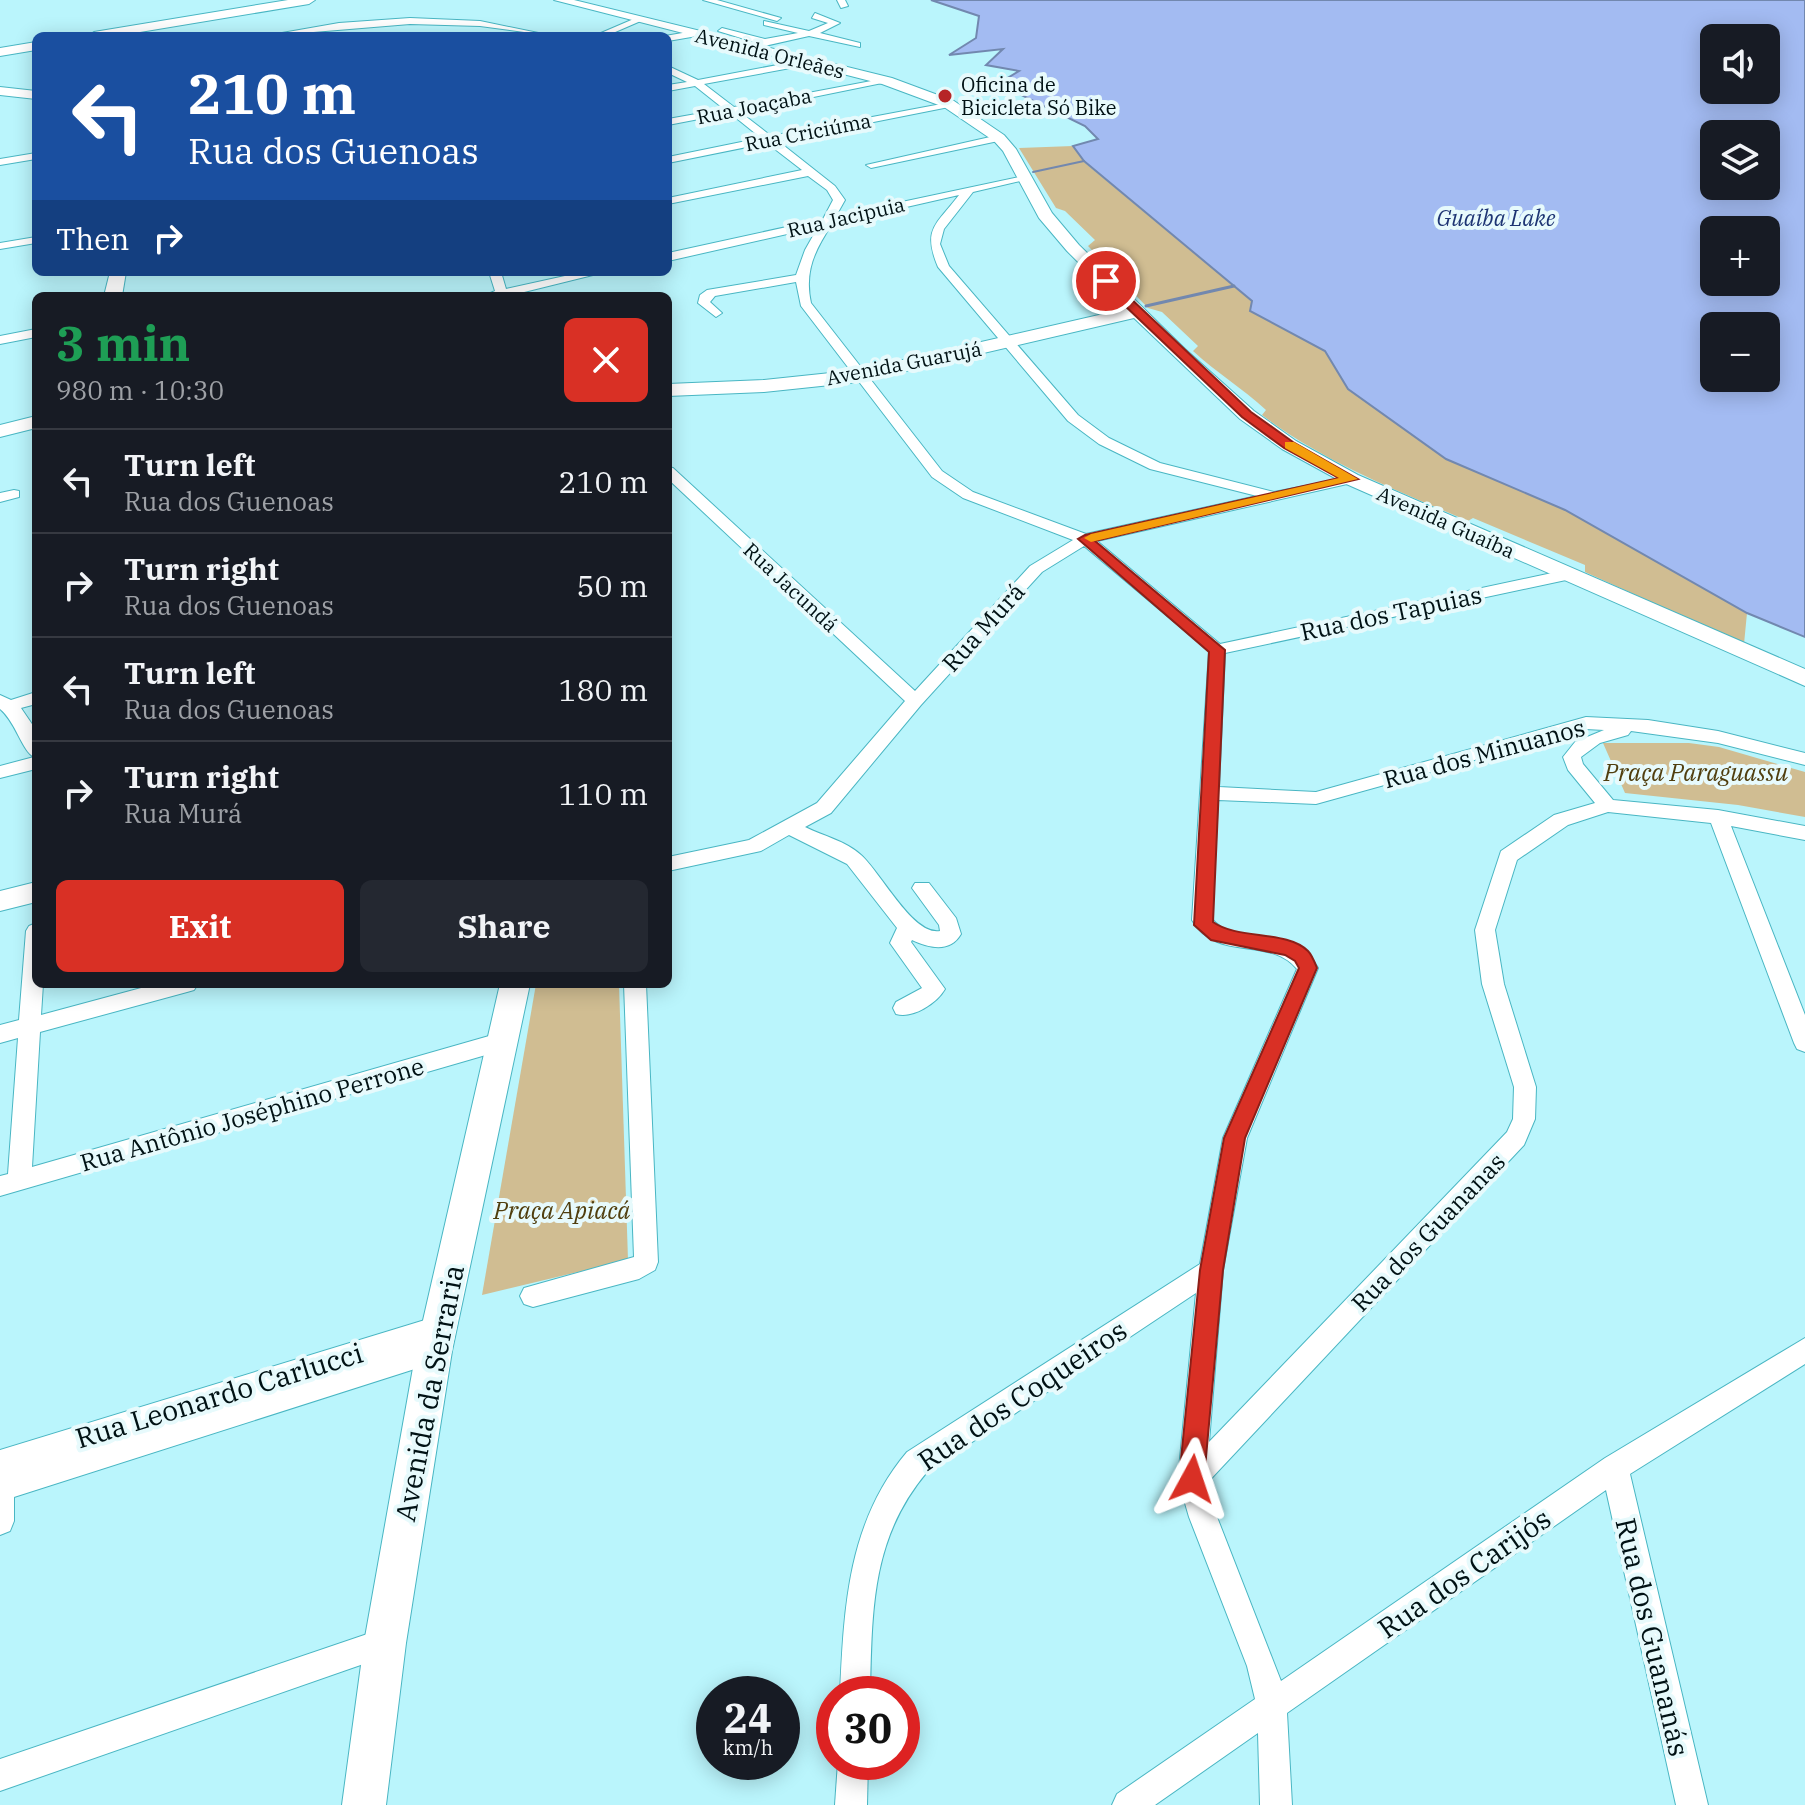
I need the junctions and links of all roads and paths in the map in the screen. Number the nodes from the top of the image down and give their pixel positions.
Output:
1 (309, 0) edge
2 (560, 0) edge
3 (707, 0) edge
4 (753, 0) edge
5 (756, 12) junction
6 (815, 16) dead end
7 (777, 18) dead end
8 (639, 20) junction
9 (412, 21) junction
10 (767, 23) dead end
11 (722, 31) dead end
12 (118, 32) edge
13 (297, 32) edge
14 (400, 32) edge
15 (530, 32) edge
16 (608, 32) edge
17 (809, 33) junction
18 (694, 34) junction
19 (672, 37) edge
20 (763, 41) junction
21 (857, 45) dead end
22 (32, 47) edge
23 (747, 47) junction
24 (0, 52) edge
25 (808, 59) junction
26 (672, 71) edge
27 (694, 81) junction
28 (887, 81) junction
29 (672, 85) edge
30 (0, 91) edge
31 (32, 95) edge
32 (949, 104) junction
33 (731, 110) junction
34 (672, 121) edge
35 (999, 138) junction
36 (768, 140) junction
37 (32, 157) edge
38 (672, 159) edge
39 (0, 162) edge
40 (871, 165) dead end
41 (810, 172) junction
42 (1025, 177) junction
43 (969, 190) junction
44 (672, 200) edge
45 (829, 221) junction
46 (32, 241) edge
47 (0, 246) edge
48 (672, 256) edge
49 (581, 276) edge
50 (801, 278) junction
51 (511, 292) edge
52 (1134, 309) junction
53 (716, 313) dead end
54 (32, 334) edge
55 (1007, 338) junction
56 (0, 340) edge
57 (856, 372) junction
58 (672, 380) edge
59 (672, 390) edge
60 (32, 423) edge
61 (0, 431) edge
62 (672, 475) edge
63 (1351, 479) junction
64 (1275, 496) junction
65 (1085, 539) junction
66 (1566, 575) junction
67 (1217, 650) junction
68 (1805, 678) edge
69 (32, 699) edge
70 (915, 701) junction
71 (5, 704) edge
72 (1648, 726) junction
73 (32, 742) edge
74 (1805, 759) edge
75 (32, 764) edge
76 (0, 772) edge
77 (1209, 793) junction
78 (1608, 806) junction
79 (1718, 817) junction
80 (789, 827) junction
81 (1805, 833) edge
82 (672, 863) edge
83 (32, 881) edge
84 (922, 888) dead end
85 (0, 889) edge
86 (32, 893) edge
87 (0, 901) edge
88 (907, 928) junction
89 (32, 988) edge
90 (172, 988) edge
91 (514, 988) edge
92 (635, 988) edge
93 (904, 1008) dead end
94 (30, 1026) junction
95 (0, 1034) edge
96 (503, 1041) junction
97 (1805, 1043) edge
98 (9, 1183) edge
99 (1211, 1270) junction
100 (533, 1296) dead end
101 (436, 1340) junction
102 (1803, 1354) edge
103 (1615, 1468) junction
104 (0, 1479) edge
105 (1192, 1479) junction
106 (0, 1521) edge
107 (385, 1643) junction
108 (856, 1676) edge
109 (1272, 1705) junction
110 (0, 1775) edge
111 (852, 1780) edge
112 (364, 1805) edge
113 (851, 1805) edge
114 (1128, 1805) edge
115 (1276, 1805) edge
116 (1692, 1805) edge

1 - 12 street
2 - 8 street, Avenida Orleães
3 - 5 street
4 - 5 street
5 - 7 street
6 - 17 street
8 - 16 street
8 - 18 street, Avenida Orleães
9 - 13 street
9 - 14 street
9 - 15 street
10 - 17 street
11 - 20 street
17 - 20 street
17 - 21 street
18 - 19 street
18 - 23 street, Avenida Orleães
20 - 23 street
20 - 25 street
22 - 24 street
23 - 25 street, Avenida Orleães
25 - 27 street
25 - 28 street, Avenida Orleães
26 - 27 street
27 - 29 street
27 - 33 street
28 - 32 street, Avenida Guaíba
28 - 33 street, Rua Joaçaba
30 - 31 street
32 - 35 street, Avenida Guaíba
32 - 36 street, Rua Criciúma
33 - 34 street, Rua Joaçaba
33 - 36 street
35 - 40 street
35 - 42 street, Avenida Guaíba
36 - 38 street, Rua Criciúma
36 - 41 street
37 - 39 street
41 - 44 street
41 - 45 street
42 - 43 street, Rua Jacipuia
42 - 52 street, Avenida Guaíba
43 - 45 street, Rua Jacipuia
43 - 55 street
45 - 48 street, Rua Jacipuia
45 - 50 street
46 - 47 street
49 - 51 street
50 - 53 street
50 - 57 street
52 - 55 street, Avenida Guarujá
52 - 63 street, Avenida Guaíba
54 - 56 street
55 - 57 street, Avenida Guarujá
55 - 64 street
57 - 58 street, Avenida Guarujá
57 - 59 street, Avenida Guarujá
57 - 65 street
60 - 61 street
62 - 70 street, Rua Jacundá
63 - 64 street, Rua Murá
63 - 66 street, Avenida Guaíba
64 - 65 street, Rua Murá
65 - 67 street
65 - 70 street, Rua Murá
66 - 67 street, Rua dos Tapuias
66 - 68 street, Avenida Guaíba
67 - 77 street
69 - 71 street
70 - 80 street, Rua Murá
71 - 73 street
72 - 74 street, Rua dos Minuanos
72 - 77 street, Rua dos Minuanos
72 - 78 street
75 - 76 street
77 - 99 street
78 - 79 street
78 - 105 street, Rua dos Guananas
79 - 81 street
79 - 97 street
80 - 82 street, Rua Murá
80 - 88 street
83 - 85 street
84 - 88 street
86 - 87 street
88 - 93 street
89 - 94 street
90 - 94 street
91 - 96 street, Avenida da Serraria
92 - 100 street
94 - 95 street
94 - 98 street
96 - 98 street, Rua Antônio Joséphino Perrone
96 - 101 street, Avenida da Serraria
99 - 105 street
99 - 108 street, Rua dos Coqueiros
101 - 104 street, Rua Leonardo Carlucci
101 - 107 street, Avenida da Serraria
102 - 103 street, Rua dos Carijós
103 - 109 street, Rua dos Carijós
103 - 116 street, Rua dos Guananás
104 - 106 street
105 - 109 street
107 - 110 street
107 - 112 street, Avenida da Serraria
109 - 114 street, Rua dos Carijós
109 - 115 street
111 - 113 street

